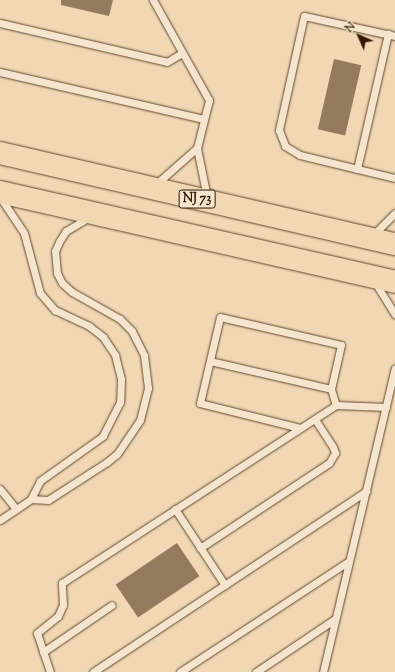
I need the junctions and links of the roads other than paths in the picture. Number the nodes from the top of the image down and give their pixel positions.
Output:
1 (152, 0) edge
2 (0, 23) edge
3 (391, 35) edge
4 (182, 53) junction
5 (0, 72) edge
6 (204, 119) junction
7 (197, 148) junction
8 (1, 150) edge
9 (358, 169) junction
10 (395, 178) edge
11 (152, 188) junction
12 (0, 192) edge
13 (0, 197) edge
14 (207, 201) junction
15 (395, 213) edge
16 (95, 214) junction
17 (369, 238) junction
18 (395, 244) edge
19 (372, 277) junction
20 (395, 282) edge
21 (395, 315) edge
22 (210, 360) junction
23 (395, 368) edge
24 (330, 388) junction
25 (336, 405) junction
26 (386, 407) junction
27 (315, 418) junction
28 (300, 428) junction
29 (0, 489) edge
30 (366, 491) junction
31 (31, 499) junction
32 (16, 509) junction
33 (175, 509) junction
34 (0, 520) edge
35 (200, 548) junction
36 (349, 560) junction
37 (225, 585) junction
38 (112, 605) dead end
39 (335, 619) junction
40 (43, 652) junction
41 (50, 672) edge
42 (93, 672) edge
43 (180, 672) edge
44 (256, 672) edge
45 (323, 672) edge

1 - 4 lane
2 - 4 lane
3 - 9 lane
3 - 9 lane
4 - 6 lane
5 - 6 lane
6 - 7 lane
7 - 11 lane
7 - 14 lane
8 - 11 highway, NJ 73
9 - 10 lane
11 - 14 highway, NJ 73
12 - 16 highway
13 - 31 lane
14 - 17 highway, NJ 73
15 - 17 lane
16 - 19 highway
16 - 31 lane
17 - 18 highway, NJ 73
19 - 20 highway
19 - 21 lane
22 - 24 lane
22 - 24 lane
22 - 28 lane
23 - 26 lane
24 - 25 lane
25 - 26 lane
25 - 27 lane
26 - 30 lane
27 - 28 lane
27 - 35 lane
28 - 33 lane
29 - 32 lane
30 - 36 lane
30 - 37 lane
31 - 32 lane
32 - 34 lane
33 - 35 lane
33 - 40 lane
35 - 37 lane
36 - 39 lane
36 - 43 lane
37 - 42 lane
38 - 40 lane
39 - 44 lane
39 - 45 lane
40 - 41 lane

